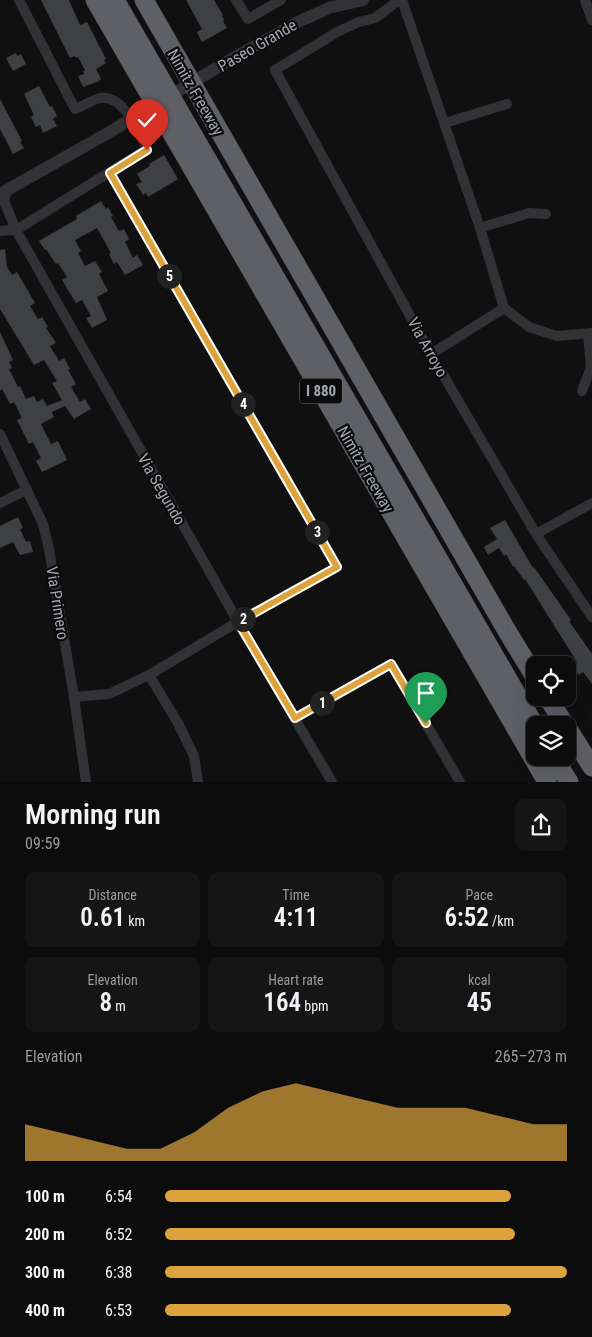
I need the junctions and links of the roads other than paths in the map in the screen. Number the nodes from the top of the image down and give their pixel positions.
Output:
1 (19, 0) edge
2 (95, 0) edge
3 (115, 0) edge
4 (144, 0) edge
5 (236, 0) edge
6 (282, 0) edge
7 (363, 0) edge
8 (400, 0) edge
9 (585, 0) edge
10 (592, 20) edge
11 (507, 104) dead end
12 (445, 123) junction
13 (110, 173) junction
14 (3, 192) edge
15 (546, 214) dead end
16 (480, 228) junction
17 (16, 230) junction
18 (0, 231) edge
19 (504, 308) junction
20 (590, 333) edge
21 (431, 354) junction
22 (582, 391) dead end
23 (0, 434) edge
24 (26, 490) junction
25 (592, 502) edge
26 (0, 503) edge
27 (536, 534) junction
28 (592, 617) edge
29 (238, 622) junction
30 (526, 663) edge
31 (149, 676) junction
32 (74, 697) junction
33 (529, 716) edge
34 (295, 718) junction
35 (576, 742) edge
36 (559, 766) edge
37 (592, 767) edge
38 (86, 782) edge
39 (198, 782) edge
40 (332, 782) edge
41 (460, 782) edge
42 (547, 782) edge
43 (569, 782) edge

1 - 13 street
2 - 42 highway, Nimitz Freeway / I 880
3 - 33 highway, I 880
4 - 30 highway, Nimitz Freeway / I 880
5 - 6 street
7 - 14 street, Paseo Grande
8 - 12 street
8 - 21 street, Via Arroyo
9 - 10 street
11 - 12 street
12 - 16 street
13 - 17 street
13 - 29 street
14 - 17 street, Via Segundo
15 - 16 street
16 - 19 street
17 - 18 street
17 - 29 street, Via Segundo
19 - 20 street
19 - 21 street
20 - 22 street
21 - 27 street, Via Arroyo
23 - 24 street, Via Primero
24 - 26 street
24 - 32 street, Via Primero
25 - 27 street
27 - 28 street, Via Arroyo
29 - 31 street
29 - 34 street, Via Segundo
31 - 32 street
31 - 39 street
32 - 38 street, Via Primero
34 - 40 street, Via Segundo
34 - 41 street
35 - 37 highway
36 - 43 highway

